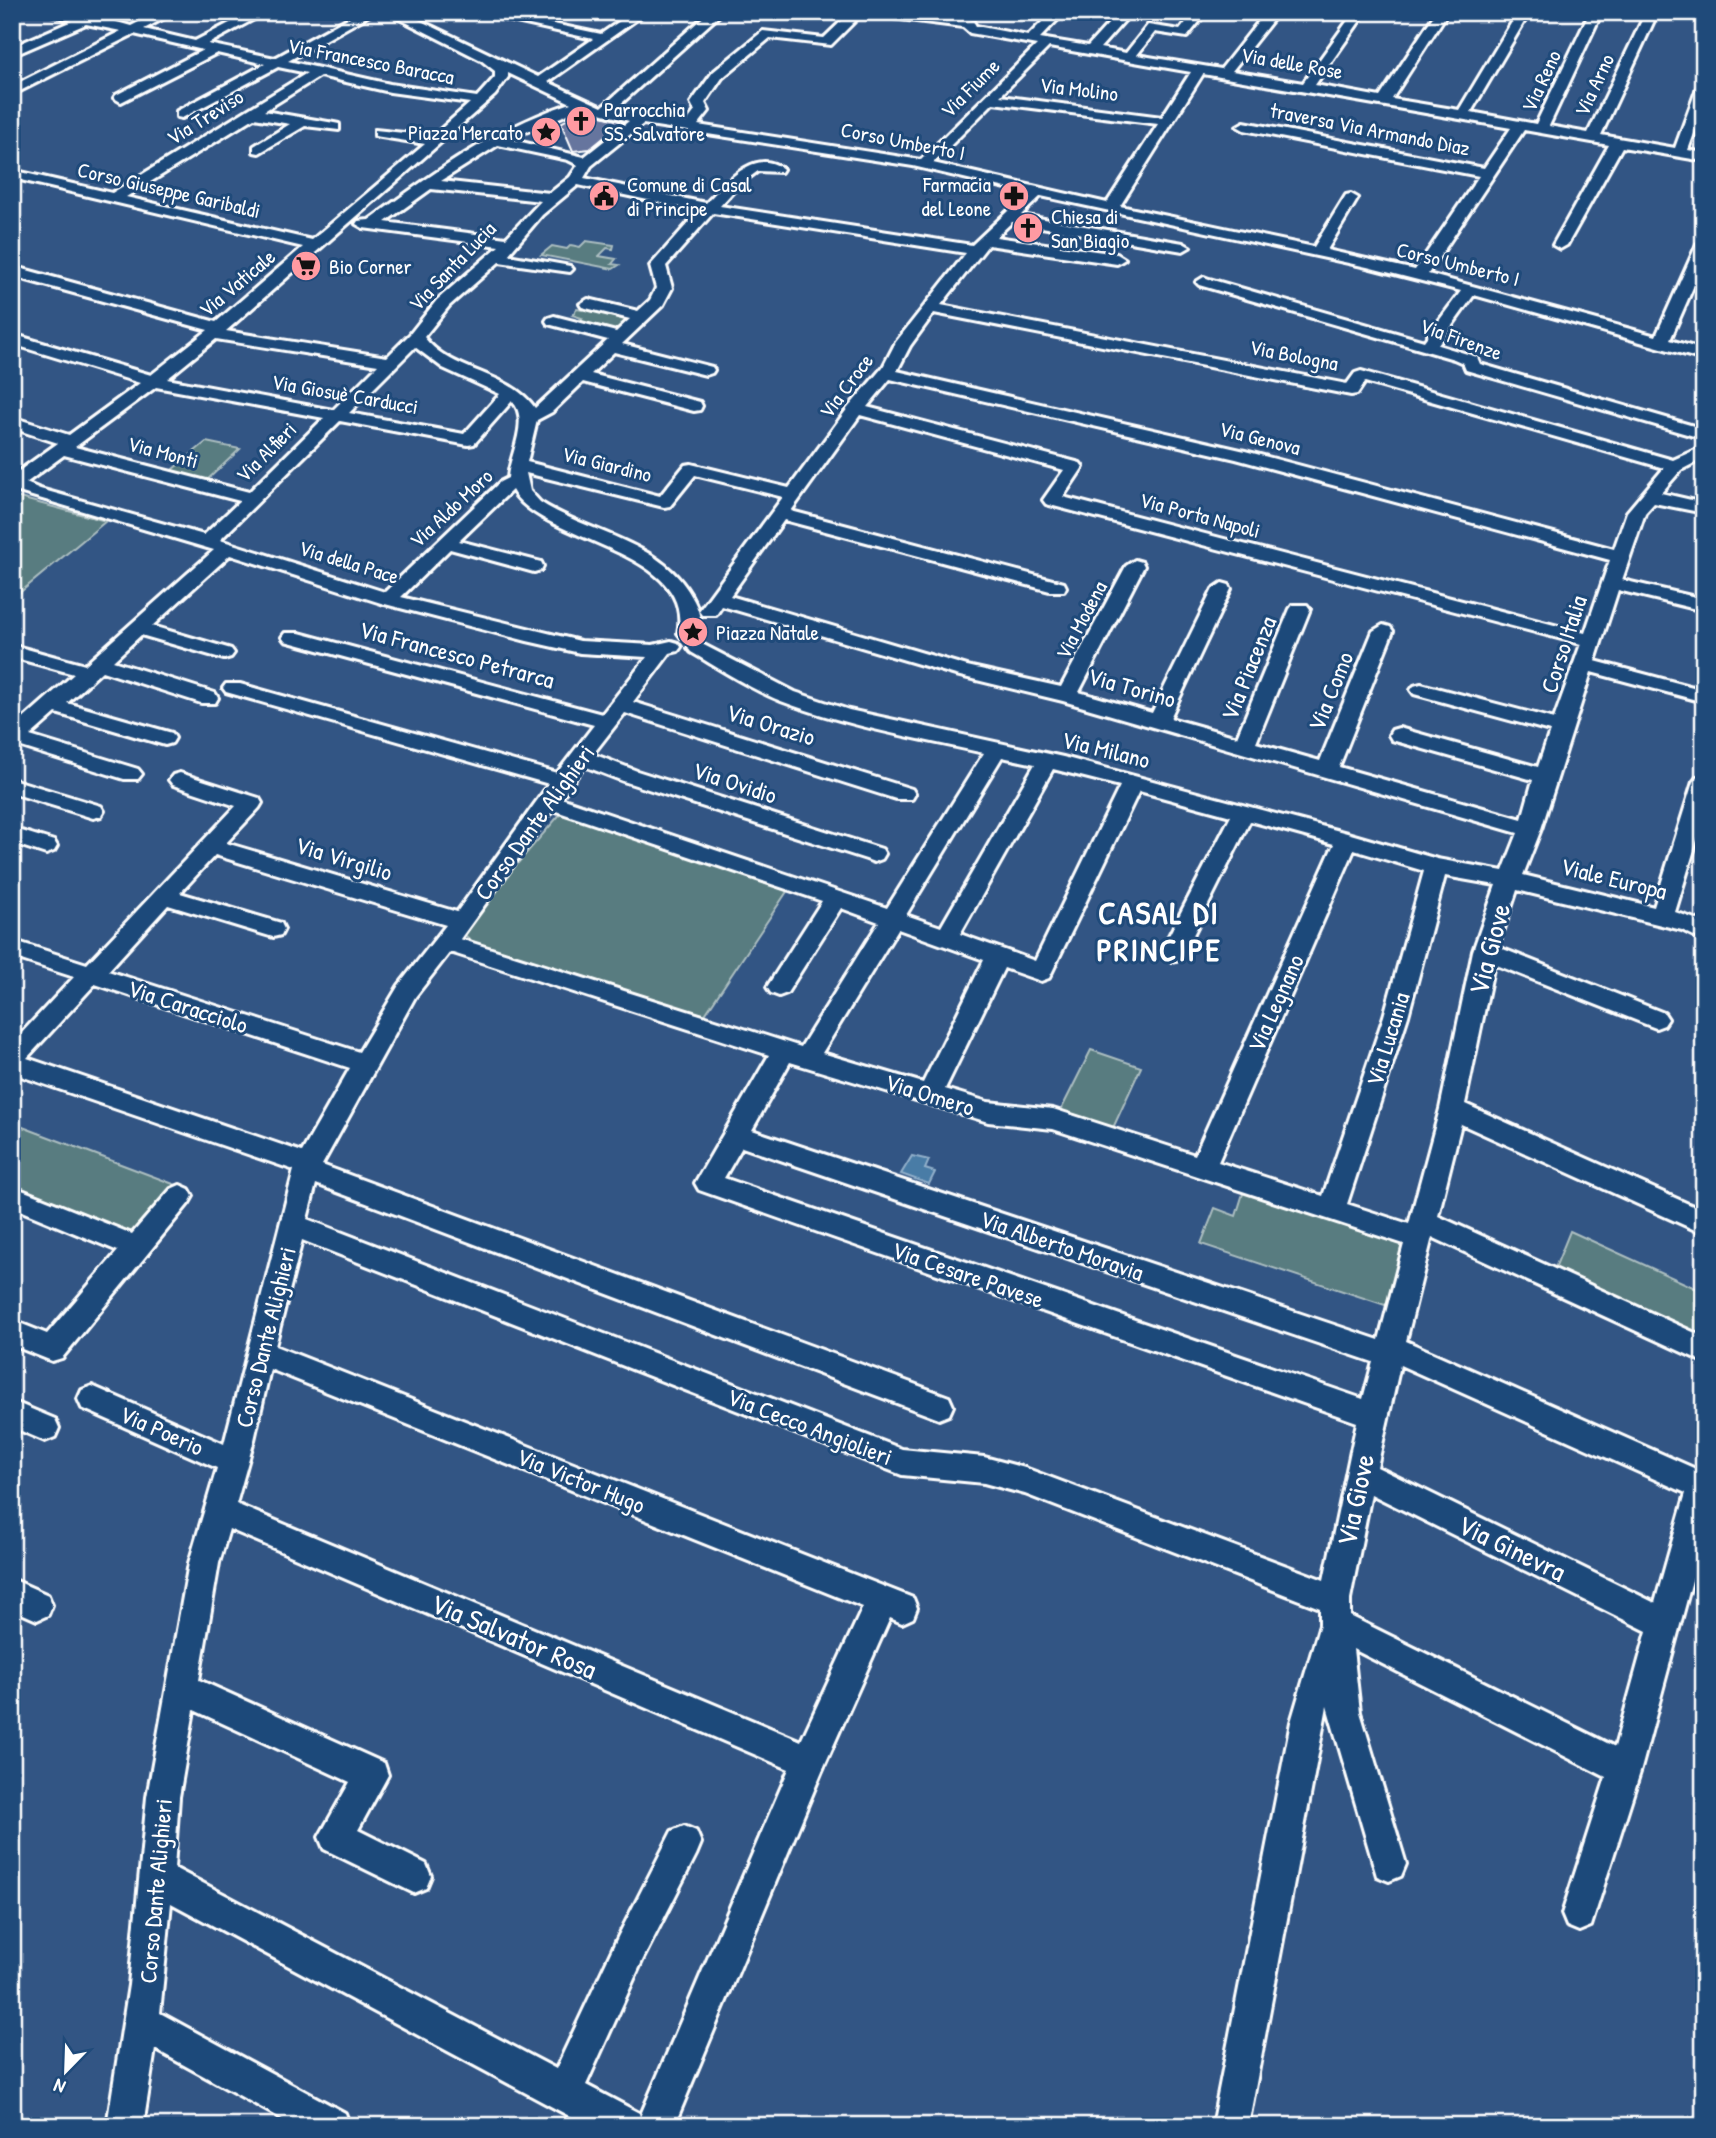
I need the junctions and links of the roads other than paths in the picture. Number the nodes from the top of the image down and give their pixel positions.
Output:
1 (50, 12) edge
2 (101, 12) edge
3 (169, 12) edge
4 (261, 12) edge
5 (369, 12) edge
6 (392, 12) edge
7 (477, 12) edge
8 (641, 12) edge
9 (717, 12) edge
10 (858, 12) edge
11 (877, 12) edge
12 (982, 12) edge
13 (1059, 12) edge
14 (1126, 12) edge
15 (1201, 12) edge
16 (1273, 12) edge
17 (1360, 12) edge
18 (1442, 12) edge
19 (1524, 12) edge
20 (1596, 12) edge
21 (1652, 12) edge
22 (1671, 12) edge
23 (1704, 17) edge
24 (83, 20) junction
25 (970, 24) junction
26 (130, 32) junction
27 (12, 37) edge
28 (605, 38) junction
29 (1031, 40) junction
30 (34, 43) junction
31 (1046, 43) junction
32 (196, 45) junction
33 (215, 49) junction
34 (471, 50) junction
35 (1091, 51) junction
36 (12, 52) edge
37 (1129, 57) junction
38 (277, 63) junction
39 (1200, 68) junction
40 (318, 72) junction
41 (1225, 72) junction
42 (535, 81) junction
43 (1307, 87) junction
44 (1704, 88) edge
45 (12, 91) edge
46 (121, 98) dead end
47 (988, 98) junction
48 (480, 101) junction
49 (1384, 101) junction
50 (580, 104) junction
51 (604, 112) junction
52 (250, 113) junction
53 (182, 114) dead end
54 (1463, 115) junction
55 (640, 120) junction
56 (1165, 121) junction
57 (302, 122) junction
58 (1520, 125) junction
59 (1244, 126) dead end
60 (334, 127) dead end
61 (690, 127) junction
62 (1541, 128) junction
63 (380, 133) dead end
64 (1593, 137) junction
65 (436, 141) junction
66 (497, 141) junction
67 (1618, 141) junction
68 (260, 149) dead end
69 (1680, 152) junction
70 (1704, 157) edge
71 (586, 163) junction
72 (924, 164) junction
73 (776, 169) dead end
74 (1488, 173) junction
75 (12, 174) edge
76 (575, 180) junction
77 (428, 184) junction
78 (1038, 191) junction
79 (114, 198) junction
80 (553, 198) junction
81 (1352, 198) dead end
82 (1111, 208) junction
83 (709, 209) junction
84 (1009, 217) junction
85 (508, 243) junction
86 (1560, 244) dead end
87 (1704, 244) edge
88 (980, 245) junction
89 (316, 246) junction
90 (1183, 247) dead end
91 (1318, 252) junction
92 (496, 257) junction
93 (1117, 259) dead end
94 (1700, 262) edge
95 (565, 268) dead end
96 (12, 271) edge
97 (1419, 276) junction
98 (1203, 282) dead end
99 (1470, 289) junction
100 (588, 304) dead end
101 (931, 308) junction
102 (642, 317) junction
103 (554, 321) dead end
104 (216, 331) junction
105 (416, 337) junction
106 (12, 339) edge
107 (1662, 341) junction
108 (617, 342) junction
109 (1428, 347) junction
110 (1704, 355) edge
111 (390, 362) junction
112 (706, 370) dead end
113 (886, 373) junction
114 (580, 376) junction
115 (153, 381) junction
116 (510, 393) junction
117 (694, 406) dead end
118 (857, 410) junction
119 (335, 415) junction
120 (529, 418) junction
121 (12, 422) edge
122 (1704, 434) edge
123 (69, 445) junction
124 (1704, 451) edge
125 (1675, 466) junction
126 (516, 473) junction
127 (13, 485) edge
128 (795, 495) junction
129 (1648, 496) junction
130 (251, 498) junction
131 (1704, 508) edge
132 (782, 514) junction
133 (208, 542) junction
134 (447, 542) junction
135 (227, 548) junction
136 (1621, 557) junction
137 (534, 566) dead end
138 (1135, 566) dead end
139 (1611, 583) junction
140 (1058, 587) dead end
141 (1222, 589) dead end
142 (388, 599) junction
143 (719, 599) junction
144 (1704, 605) edge
145 (1300, 609) dead end
146 (138, 628) junction
147 (1383, 631) dead end
148 (292, 637) dead end
149 (687, 639) junction
150 (1592, 640) junction
151 (12, 651) edge
152 (224, 653) dead end
153 (1584, 664) junction
154 (93, 668) junction
155 (233, 688) dead end
156 (1421, 690) dead end
157 (1067, 695) junction
158 (1704, 696) edge
159 (208, 698) dead end
160 (52, 705) junction
161 (615, 713) junction
162 (1158, 722) junction
163 (1563, 728) junction
164 (1399, 735) dead end
165 (13, 738) edge
166 (165, 738) dead end
167 (1244, 746) junction
168 (996, 750) junction
169 (581, 757) junction
170 (1047, 761) junction
171 (1326, 770) junction
172 (131, 774) dead end
173 (1545, 776) junction
174 (180, 780) dead end
175 (1133, 782) junction
176 (1704, 782) edge
177 (12, 786) edge
178 (555, 791) junction
179 (904, 794) dead end
180 (93, 811) dead end
181 (1244, 812) junction
182 (1530, 829) junction
183 (12, 835) edge
184 (1347, 840) junction
185 (46, 846) dead end
186 (212, 846) junction
187 (874, 855) dead end
188 (1436, 867) junction
189 (1509, 880) junction
190 (164, 897) junction
191 (836, 898) junction
192 (1662, 917) junction
193 (891, 919) junction
194 (273, 929) dead end
195 (1699, 929) edge
196 (453, 931) junction
197 (946, 938) junction
198 (12, 948) edge
199 (1485, 951) junction
200 (1172, 953) dead end
201 (997, 958) junction
202 (91, 974) junction
203 (779, 987) dead end
204 (1656, 1019) dead end
205 (13, 1049) edge
206 (795, 1054) junction
207 (364, 1063) junction
208 (930, 1094) junction
209 (1452, 1109) junction
210 (735, 1134) junction
211 (1203, 1167) junction
212 (308, 1168) junction
213 (12, 1196) edge
214 (180, 1196) dead end
215 (1332, 1209) junction
216 (1704, 1223) edge
217 (293, 1225) junction
218 (1420, 1230) junction
219 (136, 1247) junction
220 (12, 1332) edge
221 (1704, 1350) edge
222 (260, 1352) junction
223 (1391, 1352) junction
224 (92, 1399) dead end
225 (939, 1406) dead end
226 (12, 1414) edge
227 (1373, 1415) junction
228 (45, 1428) dead end
229 (232, 1461) junction
230 (1361, 1474) junction
231 (1703, 1485) edge
232 (219, 1511) junction
233 (1335, 1612) junction
234 (1664, 1623) junction
235 (182, 1688) junction
236 (809, 1761) junction
237 (1625, 1769) junction
238 (684, 1843) dead end
239 (1389, 1864) dead end
240 (414, 1876) dead end
241 (157, 1877) junction
242 (1578, 1914) dead end
243 (142, 2023) junction
244 (563, 2094) junction
245 (125, 2126) edge
246 (332, 2126) edge
247 (626, 2126) edge
248 (655, 2126) edge
249 (1230, 2126) edge

1 - 24 street, Via Francesco Baracca
2 - 24 street
3 - 26 street
4 - 32 street
5 - 38 street
6 - 34 street, Corso Umberto I
7 - 28 street
8 - 28 street
9 - 51 street
10 - 61 street
11 - 25 street, Via delle Rose
12 - 25 street
13 - 29 street
14 - 35 street
15 - 37 street
16 - 41 street
17 - 43 street
18 - 49 street
19 - 54 street
20 - 62 street, Via Reno
21 - 64 street, Via Arno
22 - 23 street
24 - 26 street, Via Francesco Baracca
24 - 30 street
25 - 29 street, Via delle Rose
26 - 32 street, Via Francesco Baracca
26 - 45 street
27 - 30 street
28 - 42 street
29 - 31 street, Via delle Rose
30 - 36 street
31 - 35 street, Via delle Rose
31 - 47 street, Via Fiume
32 - 33 street, Via Francesco Baracca
33 - 38 street, Via Francesco Baracca
33 - 46 street
34 - 42 street, Corso Umberto I
34 - 48 street, Via Vaticale
35 - 37 street, Via delle Rose
37 - 39 street, Via delle Rose
38 - 40 street, Via Francesco Baracca
38 - 53 street
39 - 41 street, Via delle Rose
39 - 56 street
40 - 48 street, Via Francesco Baracca
40 - 52 street, Via Treviso
41 - 43 street, Via delle Rose
42 - 48 street, Via Vaticale
42 - 50 street, Corso Umberto I
43 - 49 street, Via delle Rose
44 - 69 street
47 - 56 street, Via Molino
47 - 72 street, Via Fiume
48 - 65 street, Via Vaticale
49 - 54 street, Via delle Rose
50 - 51 street, Corso Umberto I
50 - 66 street
51 - 55 street, Corso Umberto I
52 - 57 street
52 - 79 street, Via Treviso
54 - 58 street, Via delle Rose
55 - 61 street, Corso Umberto I
55 - 71 street, Via Santa Lucia
56 - 82 street
57 - 60 street
57 - 68 street
58 - 62 street, Via delle Rose
58 - 74 street
59 - 74 street, traversa Via Armando Diaz
61 - 72 street, Corso Umberto I
62 - 64 street, Via delle Rose
63 - 65 street
64 - 67 street, Via delle Rose
65 - 89 street, Via Vaticale
66 - 71 street
66 - 77 street
67 - 69 street, Via delle Rose
67 - 86 street
69 - 70 street, Via delle Rose
71 - 76 street, Via Santa Lucia
72 - 78 street, Corso Umberto I
73 - 83 street
74 - 97 street
75 - 79 street, Corso Giuseppe Garibaldi
76 - 80 street, Via Santa Lucia
76 - 83 street
77 - 80 street
77 - 85 street
78 - 82 street, Corso Umberto I
78 - 84 street, Via Croce
79 - 89 street, Corso Giuseppe Garibaldi
80 - 85 street, Via Santa Lucia
81 - 91 street
82 - 91 street, Corso Umberto I
83 - 88 street
83 - 102 street
84 - 88 street, Via Croce
84 - 90 street
85 - 92 street, Via Santa Lucia
87 - 94 street
88 - 93 street
88 - 101 street, Via Croce
89 - 104 street, Via Vaticale
91 - 97 street, Corso Umberto I
92 - 95 street
92 - 105 street, Via Santa Lucia
94 - 107 street
96 - 104 street
97 - 99 street, Corso Umberto I
98 - 109 street, Via Firenze
99 - 107 street, Corso Umberto I
99 - 109 street
100 - 102 street
101 - 113 street, Via Croce
101 - 125 street, Via Bologna
102 - 108 street
103 - 108 street
104 - 111 street
104 - 115 street, Via Vaticale
105 - 111 street, Via Alfieri
105 - 116 street, Via Santa Lucia
106 - 115 street, Via Giosuè Carducci
107 - 110 street, Corso Umberto I
108 - 112 street
108 - 114 street
109 - 122 street, Via Firenze
111 - 119 street, Via Alfieri
113 - 118 street, Via Croce
113 - 136 street, Via Genova
114 - 117 street
114 - 120 street
115 - 119 street, Via Giosuè Carducci
115 - 123 street, Via Vaticale
116 - 119 street, Via Giosuè Carducci
116 - 120 street, Via Santa Lucia
118 - 128 street, Via Croce
118 - 150 street, Via Porta Napoli
119 - 130 street, Via Alfieri
120 - 126 street
121 - 123 street, Via Monti
123 - 127 street, Via Vaticale
123 - 130 street, Via Monti
124 - 125 street, Corso Italia
125 - 129 street, Corso Italia
126 - 128 street, Via Giardino
126 - 134 street, Via Aldo Moro
126 - 149 street
127 - 133 street, Via della Pace
128 - 132 street, Via Croce
129 - 131 street
129 - 136 street, Corso Italia
130 - 133 street, Via Alfieri
132 - 140 street
132 - 143 street, Via Croce
133 - 135 street, Via della Pace
134 - 137 street
134 - 142 street, Via Aldo Moro
135 - 142 street, Via della Pace
135 - 146 street
136 - 139 street, Corso Italia
138 - 157 street, Via Modena
139 - 144 street
139 - 150 street, Corso Italia
141 - 162 street
142 - 149 street, Via della Pace
143 - 149 street, Via Croce
143 - 157 street, Via Torino
145 - 167 street, Via Piacenza
146 - 152 street
146 - 154 street
147 - 171 street, Via Como
148 - 161 street, Via Francesco Petrarca
149 - 161 street, Corso Dante Alighieri
149 - 168 street, Via Milano
150 - 153 street, Corso Italia
151 - 154 street
153 - 158 street
153 - 163 street, Corso Italia
154 - 159 street
154 - 160 street
155 - 178 street
156 - 163 street
157 - 162 street, Via Torino
160 - 165 street
160 - 166 street
161 - 169 street, Corso Dante Alighieri
161 - 179 street, Via Orazio
162 - 167 street, Via Torino
163 - 173 street, Corso Italia
164 - 173 street
165 - 172 street
167 - 171 street, Via Torino
168 - 170 street, Via Milano
168 - 193 street, Via Cesare Pavese
169 - 178 street, Corso Dante Alighieri
169 - 187 street, Via Ovidio
170 - 175 street, Via Milano
170 - 197 street
171 - 182 street, Via Torino
173 - 182 street, Corso Italia
174 - 186 street
175 - 181 street, Via Milano
175 - 201 street
176 - 192 street
177 - 180 street
178 - 191 street
178 - 196 street, Corso Dante Alighieri
181 - 184 street, Via Milano
181 - 200 street
182 - 189 street, Corso Italia
183 - 185 street
184 - 188 street, Via Milano
184 - 211 street, Via Legnano
186 - 190 street
186 - 196 street, Via Virgilio
188 - 189 street, Via Milano
188 - 215 street, Via Lucania
189 - 192 street, Viale Europa
189 - 199 street, Via Giove
190 - 194 street
190 - 202 street
191 - 193 street
191 - 203 street
192 - 195 street, Viale Europa
193 - 197 street
193 - 206 street, Via Cesare Pavese
196 - 206 street, Via Omero
196 - 207 street, Corso Dante Alighieri
197 - 201 street
198 - 202 street, Via Caracciolo
199 - 204 street
199 - 209 street, Via Giove
201 - 208 street
202 - 205 street
202 - 207 street, Via Caracciolo
205 - 212 street
206 - 208 street, Via Omero
206 - 210 street, Via Cesare Pavese
207 - 212 street, Corso Dante Alighieri
208 - 211 street, Via Omero
209 - 216 street
209 - 218 street, Via Giove
210 - 223 street, Via Alberto Moravia
210 - 227 street, Via Cesare Pavese
211 - 215 street, Via Omero
212 - 217 street, Corso Dante Alighieri
212 - 225 street
213 - 219 street
214 - 219 street
215 - 218 street, Via Omero
217 - 222 street, Corso Dante Alighieri
217 - 233 street, Via Cecco Angiolieri
218 - 221 street, Via Omero
218 - 223 street, Via Giove
219 - 220 street
222 - 229 street, Corso Dante Alighieri
222 - 236 street, Via Victor Hugo
223 - 227 street, Via Giove
223 - 231 street, Via Alberto Moravia
224 - 229 street, Via Poerio
226 - 228 street
227 - 230 street, Via Giove
229 - 232 street, Corso Dante Alighieri
230 - 233 street, Via Giove
230 - 234 street, Via Ginevra
231 - 234 street
232 - 235 street, Corso Dante Alighieri
232 - 236 street, Via Salvator Rosa
233 - 237 street
233 - 239 street
233 - 249 street, Via Giove
234 - 237 street
235 - 240 street
235 - 241 street, Corso Dante Alighieri
236 - 248 street
237 - 242 street
238 - 244 street
241 - 243 street, Corso Dante Alighieri
241 - 244 street
243 - 245 street, Corso Dante Alighieri
243 - 246 street
244 - 247 street

